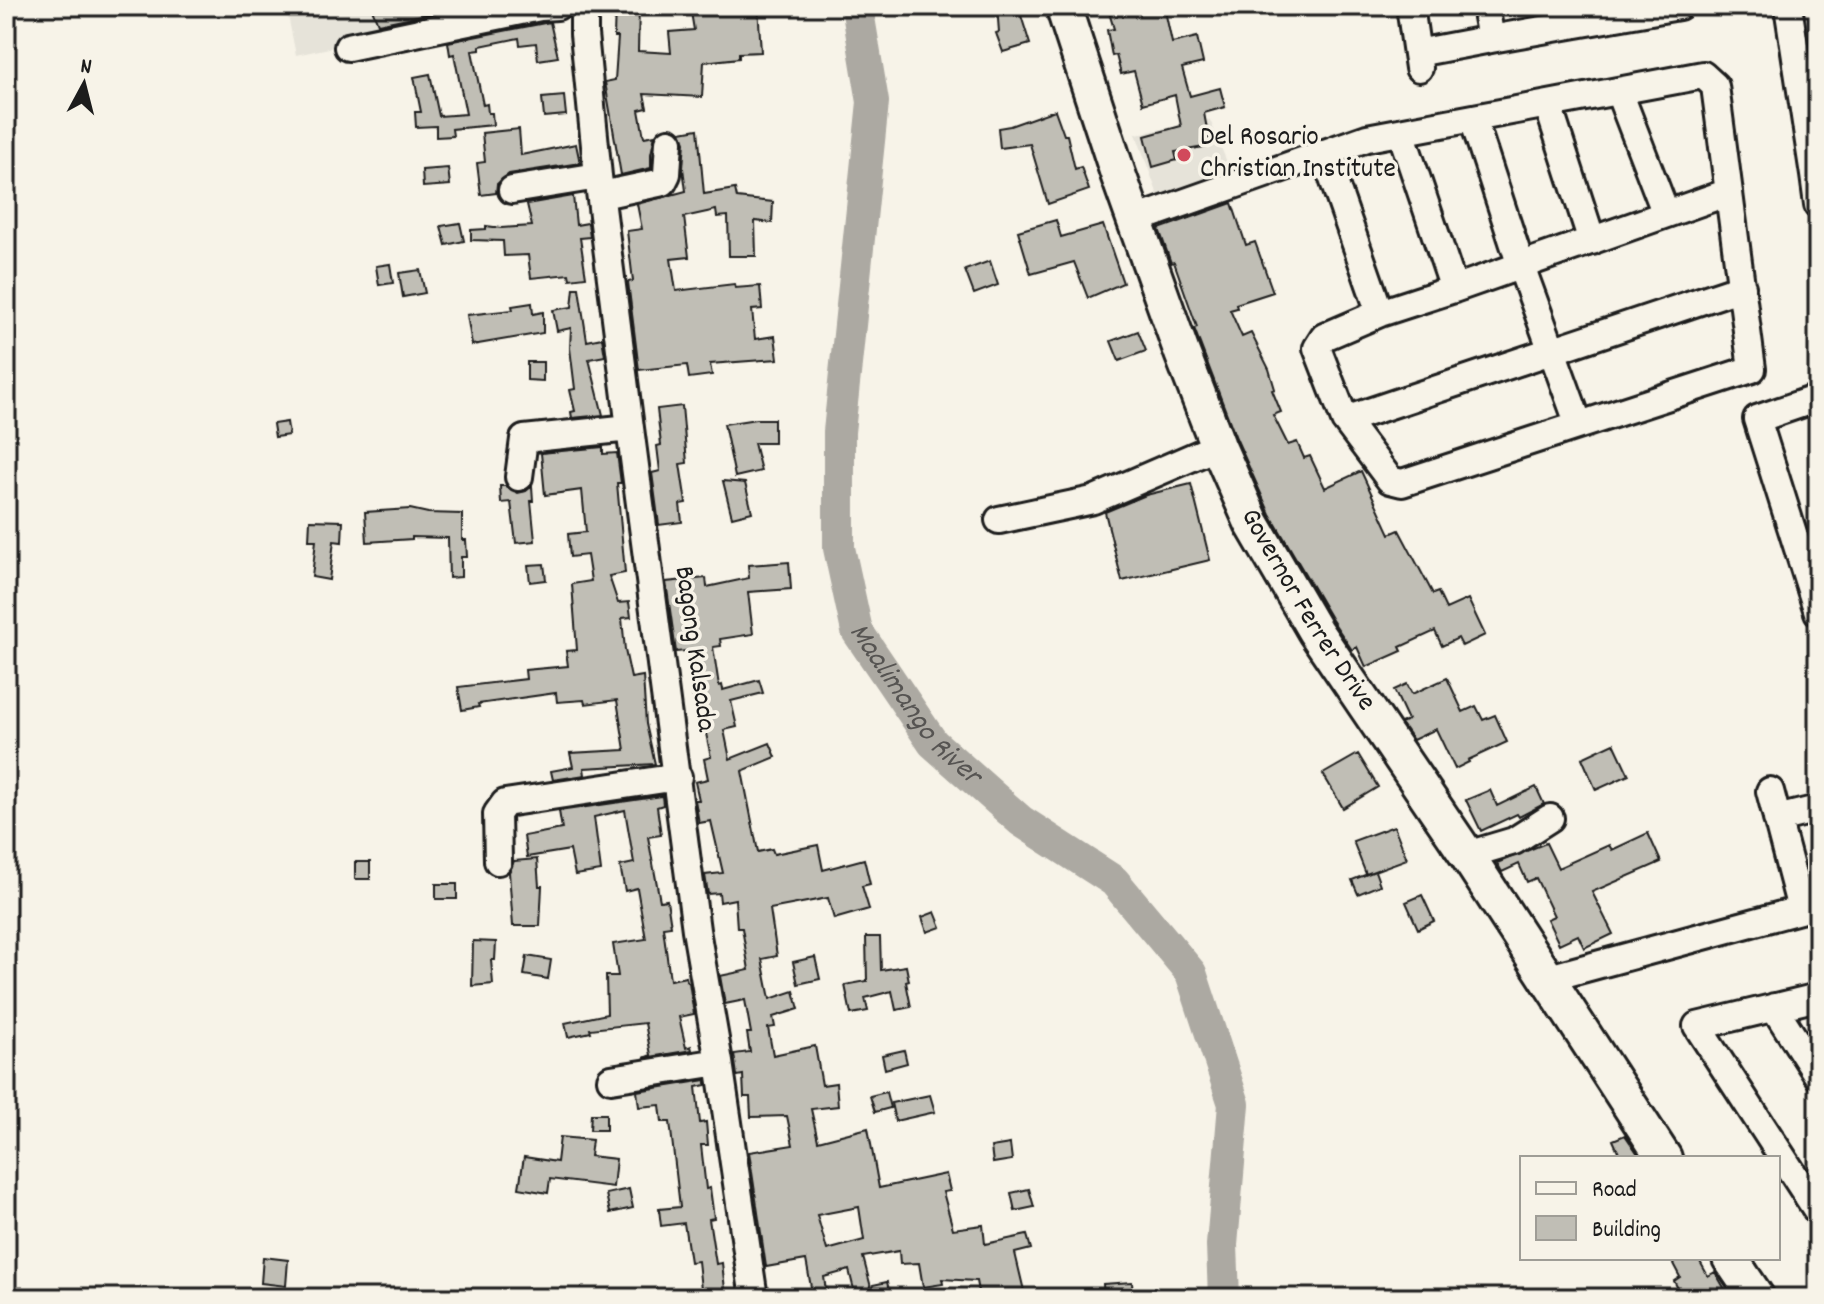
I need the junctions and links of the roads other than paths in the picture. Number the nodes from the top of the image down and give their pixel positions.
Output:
1 (1063, 6) edge
2 (1410, 6) edge
3 (1485, 6) edge
4 (1679, 6) edge
5 (1788, 6) edge
6 (571, 7) edge
7 (1636, 10) edge
8 (1560, 16) edge
9 (1491, 39) junction
10 (348, 47) dead end
11 (1619, 92) junction
12 (1548, 105) junction
13 (1473, 119) junction
14 (1401, 132) junction
15 (669, 142) dead end
16 (1324, 153) junction
17 (1816, 175) edge
18 (600, 185) junction
19 (512, 190) dead end
20 (1729, 192) junction
21 (1818, 205) edge
22 (1666, 214) junction
23 (1135, 220) junction
24 (1592, 241) junction
25 (1521, 266) junction
26 (1742, 287) junction
27 (1454, 289) junction
28 (1380, 313) junction
29 (1552, 349) junction
30 (1818, 398) edge
31 (1345, 420) junction
32 (1579, 425) junction
33 (630, 428) junction
34 (1218, 446) junction
35 (519, 477) dead end
36 (999, 520) dead end
37 (1818, 612) edge
38 (678, 777) junction
39 (1770, 791) dead end
40 (1818, 809) edge
41 (1550, 818) dead end
42 (1777, 819) junction
43 (1467, 855) junction
44 (498, 861) dead end
45 (1813, 908) edge
46 (1545, 979) junction
47 (1818, 997) edge
48 (1774, 1007) junction
49 (719, 1062) junction
50 (1818, 1076) edge
51 (611, 1079) dead end
52 (1663, 1156) edge
53 (1818, 1212) edge
54 (1731, 1260) edge
55 (754, 1298) edge
56 (1757, 1298) edge

1 - 23 main road, Governor Ferrer Drive
2 - 9 street
3 - 9 street
4 - 7 street
5 - 17 street
6 - 10 street
6 - 18 street, Bagong Kalsada
7 - 8 street
8 - 9 street
11 - 12 street
11 - 20 street
11 - 22 street
12 - 13 street
12 - 24 street
13 - 14 street
13 - 25 street
14 - 16 street
14 - 27 street
15 - 18 street
16 - 23 street
16 - 28 street
17 - 21 street
18 - 19 street
18 - 33 street, Bagong Kalsada
20 - 22 street
20 - 26 street
22 - 24 street
23 - 34 main road, Governor Ferrer Drive
24 - 25 street
25 - 27 street
25 - 29 street
26 - 29 street
26 - 32 street
27 - 28 street
28 - 31 street
29 - 31 street
29 - 32 street
30 - 37 street
31 - 32 street
33 - 35 street
33 - 38 street, Bagong Kalsada
34 - 36 street
34 - 43 main road, Governor Ferrer Drive
38 - 44 street
38 - 49 street, Bagong Kalsada
39 - 42 street
40 - 42 street
41 - 43 street
42 - 45 street
43 - 46 main road, Governor Ferrer Drive
45 - 46 street
46 - 52 main road, Governor Ferrer Drive
47 - 48 street
48 - 50 street
48 - 53 street
49 - 51 street
49 - 55 street, Bagong Kalsada
54 - 56 main road

